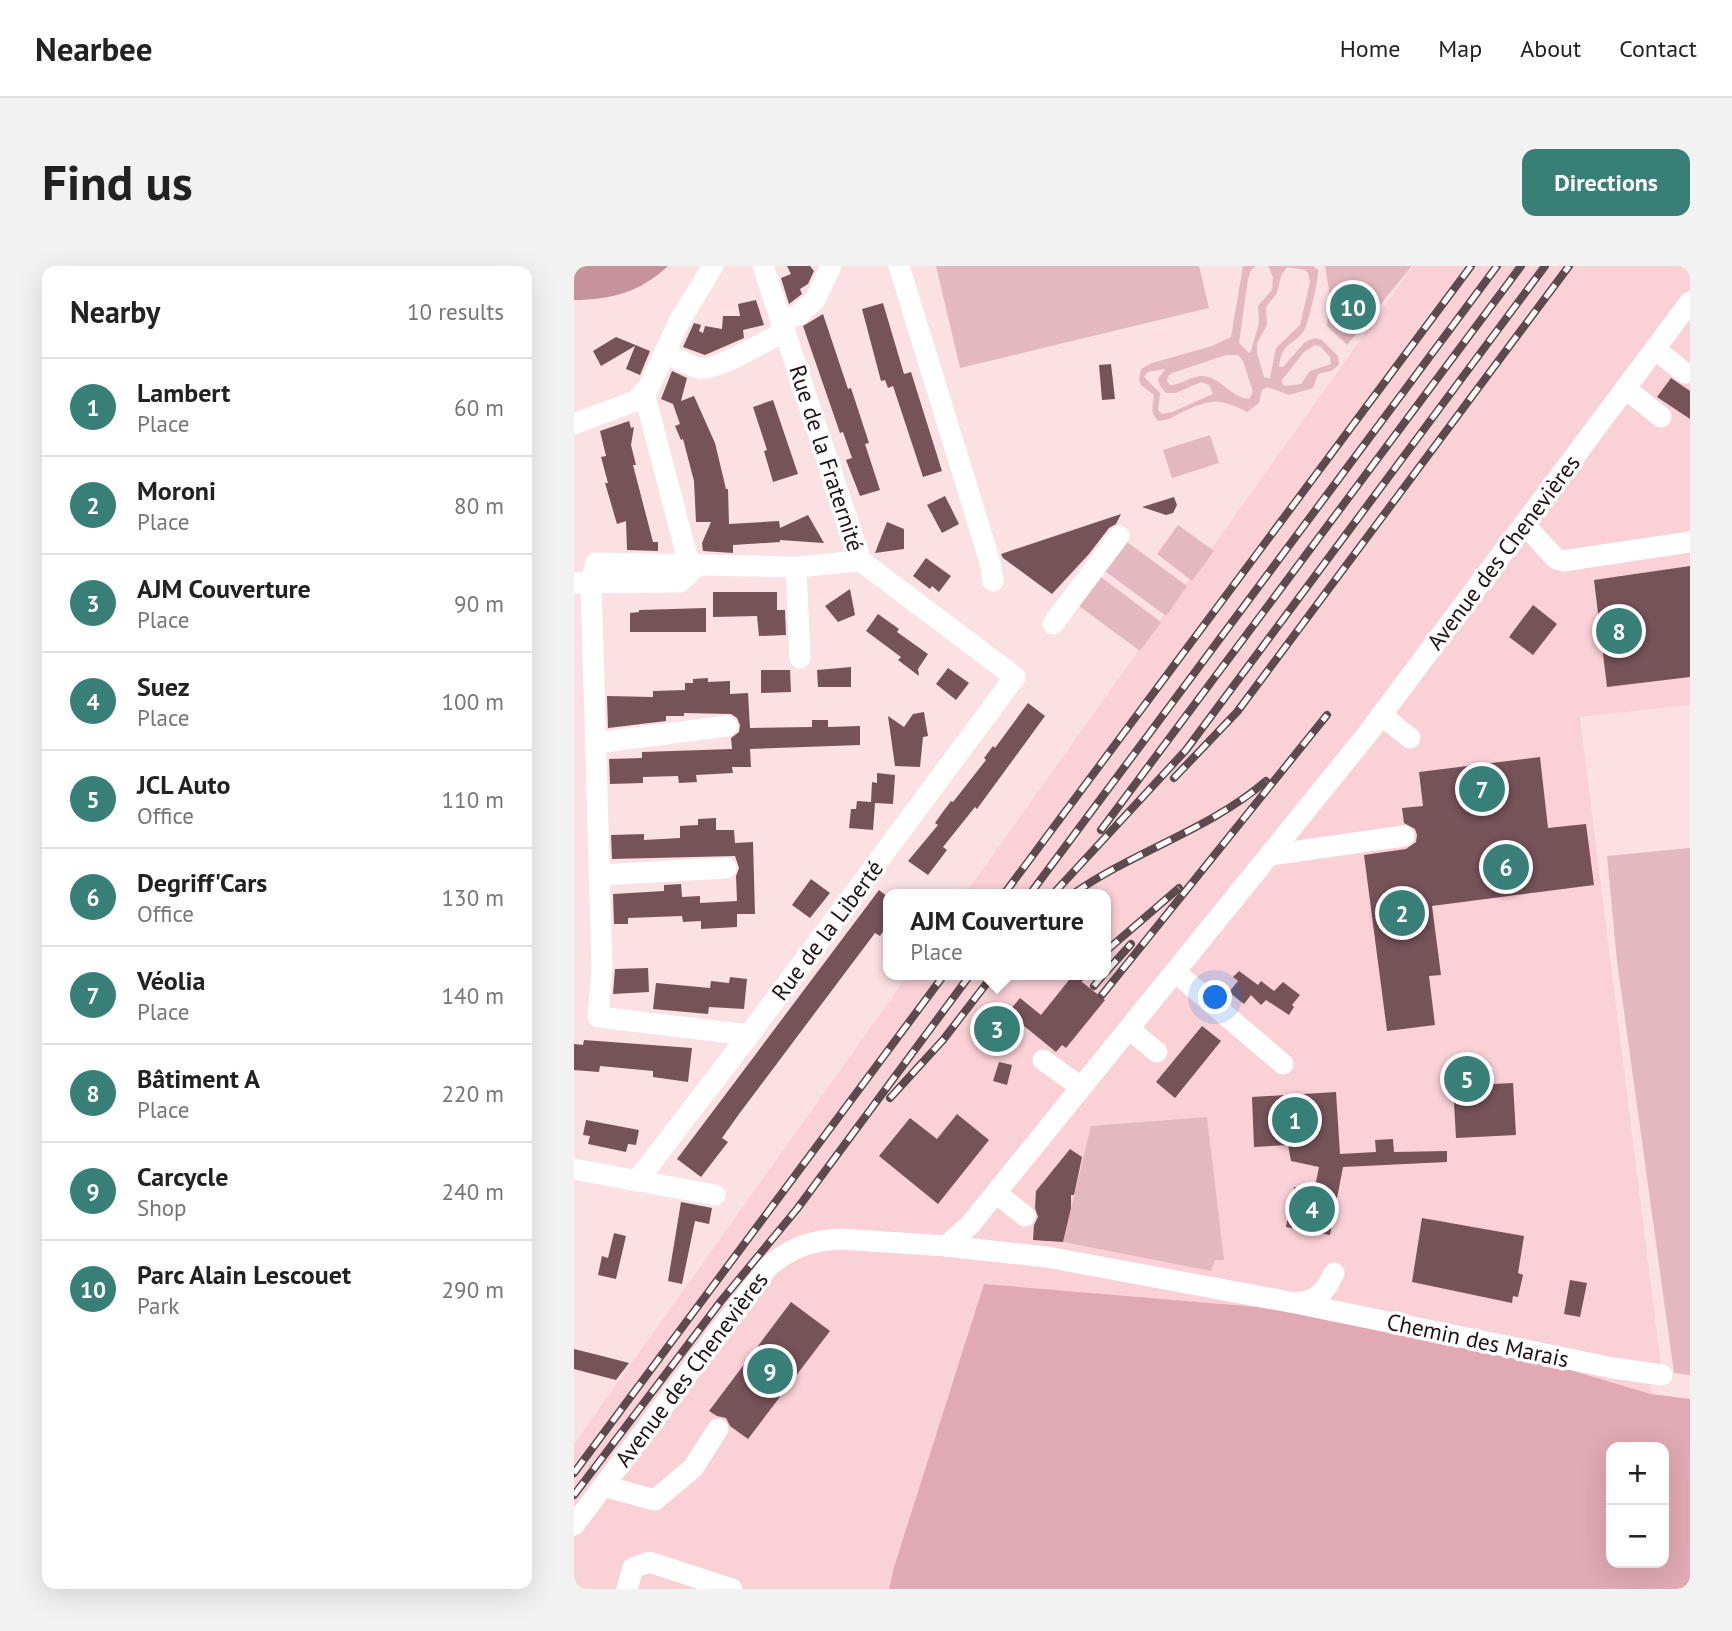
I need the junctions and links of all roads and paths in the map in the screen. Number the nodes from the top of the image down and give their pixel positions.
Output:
1 (713, 266) edge
2 (763, 266) edge
3 (831, 266) edge
4 (899, 266) edge
5 (1688, 309) edge
6 (783, 327) junction
7 (1655, 349) junction
8 (665, 352) junction
9 (1685, 373) dead end
10 (1625, 388) junction
11 (644, 392) junction
12 (1661, 417) dead end
13 (574, 424) edge
14 (1524, 524) junction
15 (1119, 536) dead end
16 (1690, 542) edge
17 (861, 561) junction
18 (694, 564) junction
19 (796, 567) junction
20 (993, 581) dead end
21 (583, 583) edge
22 (1053, 624) dead end
23 (800, 658) dead end
24 (1016, 677) joint
25 (1381, 715) junction
26 (727, 726) dead end
27 (1410, 738) dead end
28 (596, 743) junction
29 (1404, 836) dead end
30 (1270, 855) junction
31 (726, 868) dead end
32 (600, 875) junction
33 (1175, 972) junction
34 (1129, 1029) junction
35 (749, 1035) junction
36 (1157, 1052) dead end
37 (1043, 1060) dead end
38 (1283, 1064) dead end
39 (1080, 1089) junction
40 (574, 1169) edge
41 (637, 1181) junction
42 (996, 1193) junction
43 (715, 1195) dead end
44 (1025, 1216) dead end
45 (946, 1246) junction
46 (1334, 1273) dead end
47 (1295, 1303) junction
48 (1662, 1375) dead end
49 (718, 1429) dead end
50 (603, 1486) junction
51 (574, 1525) edge
52 (627, 1589) edge
53 (732, 1589) edge

1 - 8 street
2 - 6 street, Rue de la Fraternité
3 - 6 street, Rue de la Fraternité
4 - 20 street
5 - 7 street, Avenue des Chenevières
6 - 8 street, Rue de la Fraternité
6 - 17 street, Rue de la Fraternité
7 - 9 street
7 - 10 street, Avenue des Chenevières
8 - 11 street
10 - 12 street
10 - 14 street, Avenue des Chenevières
11 - 13 street
11 - 18 street
14 - 16 street
14 - 25 street, Avenue des Chenevières
15 - 22 street
17 - 19 street
17 - 24 street, Rue de la Fraternité
18 - 19 street
18 - 21 street
19 - 23 street
21 - 28 street
24 - 35 street, Rue de la Liberté
25 - 27 street
25 - 30 street, Avenue des Chenevières
26 - 28 street
28 - 32 street
29 - 30 street
30 - 33 street, Avenue des Chenevières
31 - 32 street
32 - 35 street
33 - 34 street, Avenue des Chenevières
33 - 38 street
34 - 36 street
34 - 39 street, Avenue des Chenevières
35 - 41 street, Rue de la Liberté
37 - 39 street
39 - 42 street, Avenue des Chenevières
40 - 41 street
41 - 43 street
42 - 44 street
42 - 45 street, Avenue des Chenevières
45 - 47 street, Avenue des Chenevières
45 - 50 street, Avenue des Chenevières
46 - 47 street
47 - 48 street, Chemin des Marais
49 - 50 street, Avenue des Chenevières
50 - 51 street, Avenue des Chenevières
52 - 53 street

